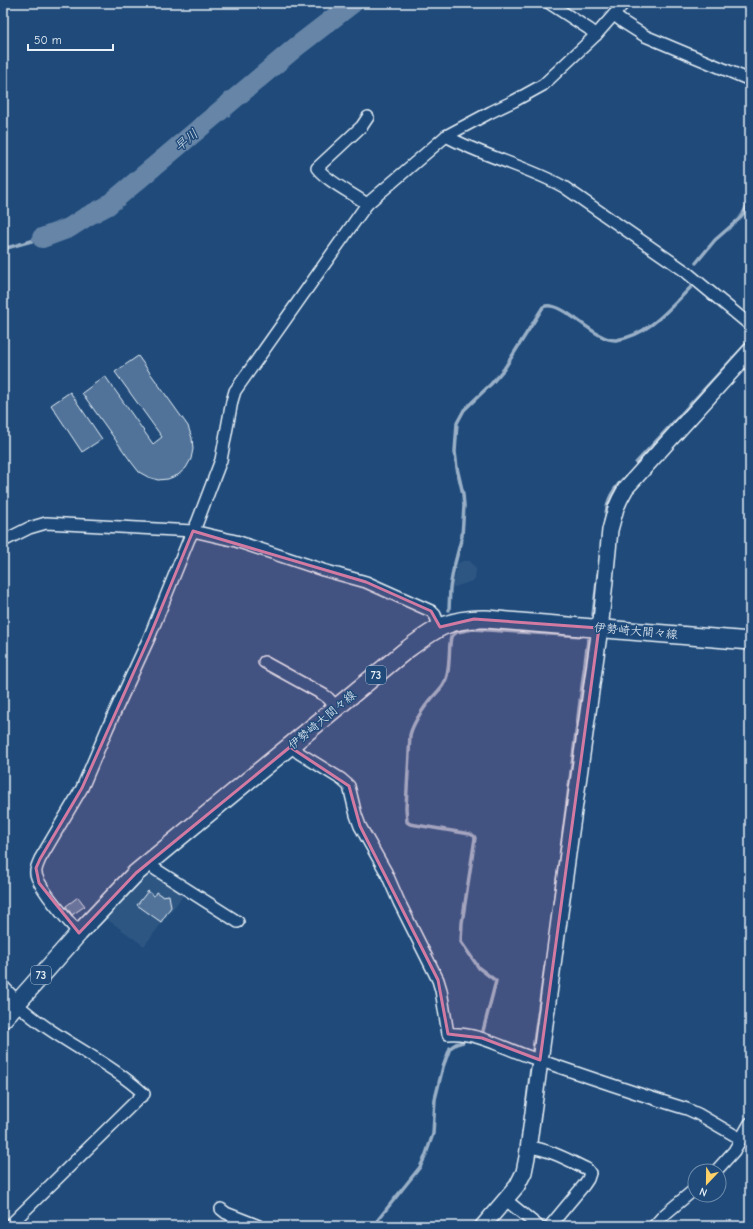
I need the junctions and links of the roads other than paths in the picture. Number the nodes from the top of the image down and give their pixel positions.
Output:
1 (549, 3) edge
2 (624, 3) edge
3 (614, 15) junction
4 (596, 35) junction
5 (750, 80) edge
6 (368, 117) dead end
7 (446, 136) junction
8 (367, 204) junction
9 (750, 325) edge
10 (750, 351) edge
11 (193, 530) junction
12 (3, 541) edge
13 (440, 627) junction
14 (599, 628) junction
15 (750, 641) edge
16 (264, 662) dead end
17 (337, 708) junction
18 (291, 746) junction
19 (150, 862) junction
20 (238, 922) dead end
21 (79, 932) junction
22 (3, 989) edge
23 (16, 1004) junction
24 (3, 1018) edge
25 (540, 1060) junction
26 (750, 1123) edge
27 (742, 1139) junction
28 (528, 1147) junction
29 (724, 1163) edge
30 (687, 1196) edge
31 (506, 1200) junction
32 (221, 1209) dead end
33 (9, 1226) edge
34 (259, 1226) edge
35 (483, 1226) edge
36 (538, 1226) edge
37 (550, 1226) edge
38 (654, 1226) edge

1 - 4 street
2 - 3 street
3 - 4 street
3 - 5 street
4 - 7 street
6 - 8 street
7 - 8 street
7 - 9 street
8 - 11 street
10 - 14 street
11 - 12 street
11 - 13 street
11 - 21 street
13 - 14 main road, 伊勢崎大間々線 / 73
13 - 17 main road, 伊勢崎大間々線 / 73
14 - 15 main road, 伊勢崎大間々線 / 73
14 - 25 street
16 - 17 street
17 - 18 main road, 伊勢崎大間々線 / 73
18 - 19 main road, 伊勢崎大間々線 / 73
18 - 25 street
19 - 20 street
19 - 21 main road, 伊勢崎大間々線 / 73
21 - 23 main road, 伊勢崎大間々線 / 73
22 - 23 street
23 - 24 main road, 伊勢崎大間々線 / 73
23 - 33 street
25 - 27 street
25 - 28 street
26 - 27 street
27 - 29 street
28 - 31 street
28 - 37 street
30 - 38 street
31 - 35 street
31 - 36 street
32 - 34 street

